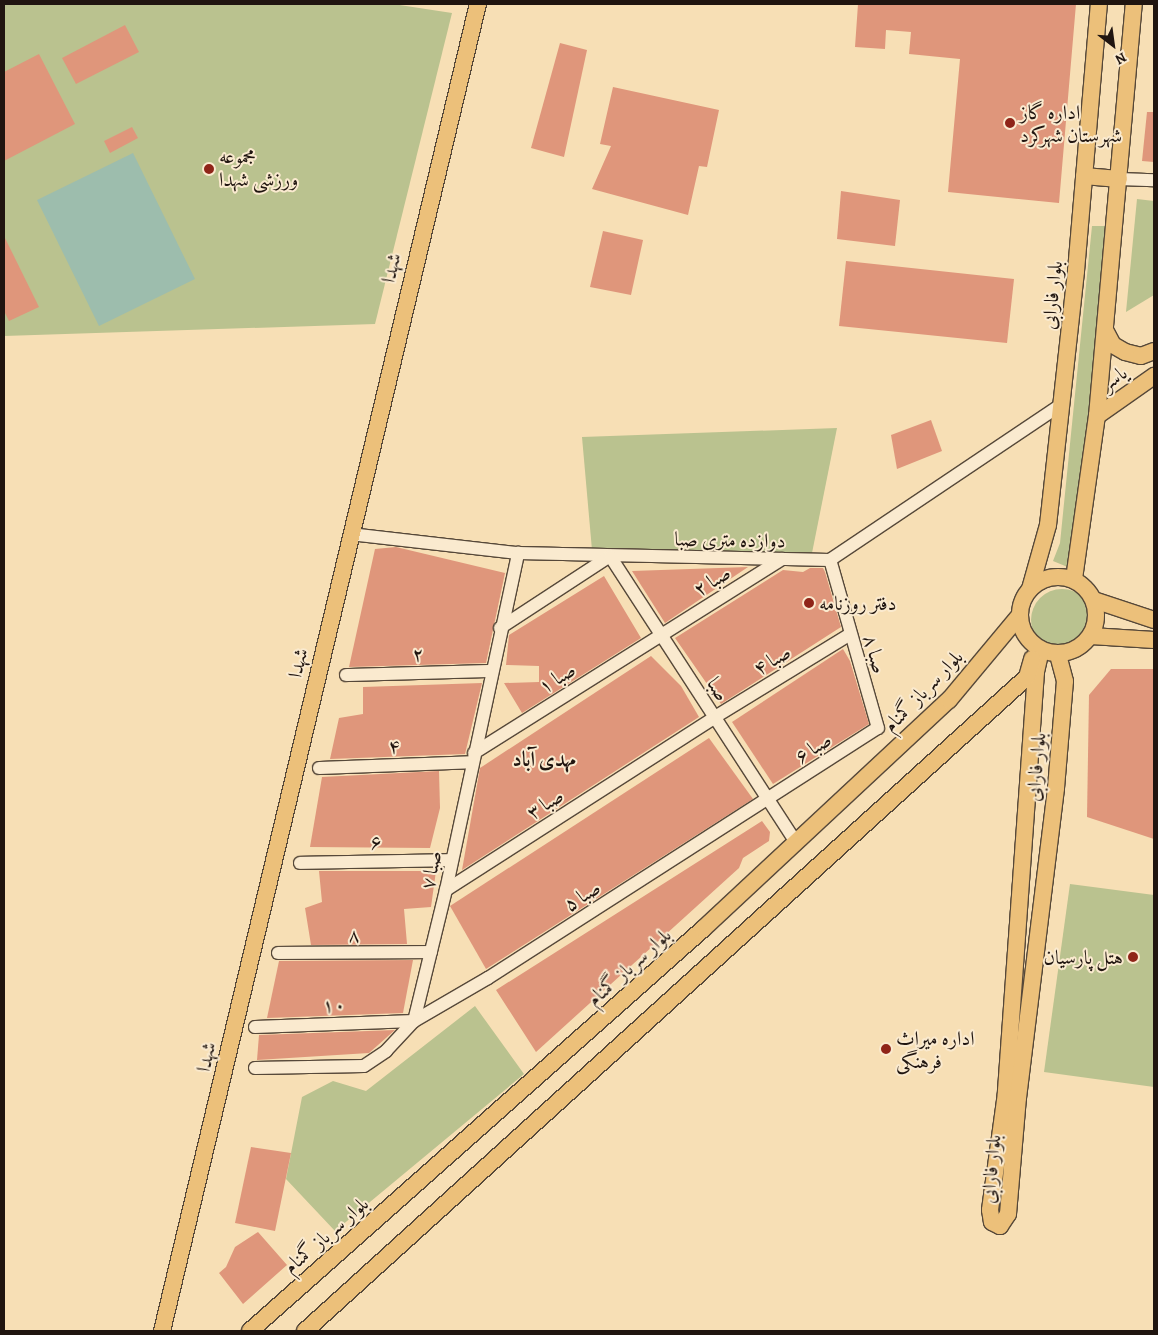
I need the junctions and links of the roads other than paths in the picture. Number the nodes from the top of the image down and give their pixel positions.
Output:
1 (478, 4) edge
2 (1099, 4) edge
3 (1134, 4) edge
4 (1084, 176) junction
5 (1119, 179) junction
6 (1154, 180) edge
7 (1105, 330) junction
8 (1154, 351) edge
9 (1154, 376) edge
10 (1062, 404) junction
11 (1097, 416) junction
12 (350, 534) junction
13 (518, 553) junction
14 (610, 556) junction
15 (782, 559) junction
16 (830, 560) junction
17 (1074, 579) junction
18 (1030, 589) junction
19 (1094, 600) junction
20 (1019, 616) junction
21 (1154, 620) edge
22 (500, 628) junction
23 (661, 635) junction
24 (849, 635) junction
25 (1091, 636) junction
26 (1154, 640) edge
27 (1039, 649) junction
28 (1058, 654) junction
29 (491, 671) junction
30 (346, 675) dead end
31 (715, 717) junction
32 (878, 728) joint
33 (473, 758) junction
34 (319, 768) dead end
35 (1030, 786) junction
36 (1056, 788) junction
37 (768, 799) junction
38 (796, 842) junction
39 (452, 860) junction
40 (300, 863) dead end
41 (446, 890) junction
42 (431, 952) junction
43 (278, 953) dead end
44 (414, 1021) junction
45 (256, 1027) dead end
46 (255, 1068) dead end
47 (1012, 1095) junction
48 (165, 1329) edge
49 (250, 1331) edge
50 (304, 1331) edge

1 - 12 main road, شهدا
2 - 4 main road, بلوار فارابی
3 - 5 main road
4 - 5 main road
4 - 10 main road, بلوار فارابی
5 - 6 street
5 - 7 main road
7 - 8 main road, یاسر
7 - 11 main road
9 - 11 main road, یاسر
10 - 16 street
10 - 18 main road, بلوار فارابی
11 - 17 main road
12 - 13 street, دوازده متری صبا
12 - 48 main road, شهدا
13 - 14 street, دوازده متری صبا
13 - 22 street, صبا ۷
14 - 15 street, دوازده متری صبا
14 - 22 street
14 - 23 street, صبا
15 - 16 street, دوازده متری صبا
15 - 23 street, صبا ۲
16 - 24 street, صبا ۸
17 - 18 main road
17 - 19 main road
18 - 20 main road
19 - 21 main road
19 - 25 main road
20 - 27 main road
20 - 38 main road, بلوار سرباز گمنام
22 - 29 street, صبا ۷
23 - 31 street, صبا
23 - 33 street, صبا ۱
24 - 31 street, صبا ۴
24 - 32 street, صبا ۸
25 - 26 main road
25 - 28 main road
27 - 28 main road
27 - 35 main road, بلوار فارابی
27 - 50 main road
28 - 36 main road, بلوار فارابی
29 - 30 street, ۲
29 - 33 street, صبا ۷
31 - 37 street, صبا
31 - 41 street, صبا ۳
32 - 37 street, صبا ۶
33 - 34 street, ۴
33 - 39 street, صبا ۷
35 - 36 main road
35 - 47 main road, بلوار فارابی
36 - 47 main road, بلوار فارابی
37 - 38 street, صبا
37 - 44 street, صبا ۵
38 - 49 main road, بلوار سرباز گمنام
39 - 40 street, ۶
39 - 41 street, صبا ۷
41 - 42 street, صبا ۷
42 - 43 street, ۸
42 - 44 street, صبا ۷
44 - 45 street, ۱۰
44 - 46 street, صبا ۷
47 - 47 main road, بلوار فارابی

